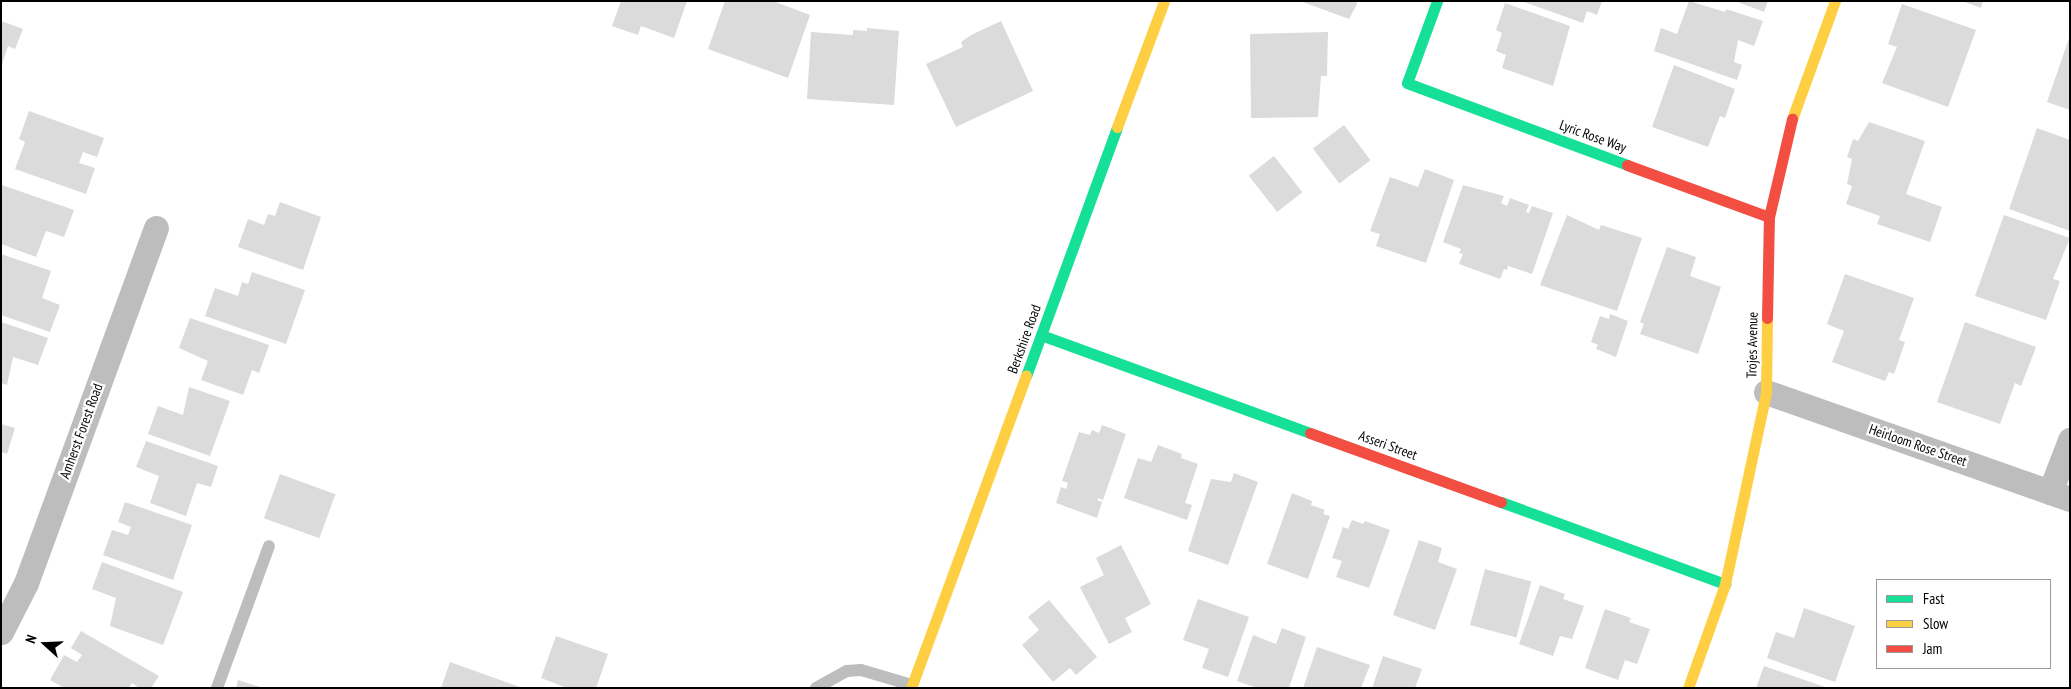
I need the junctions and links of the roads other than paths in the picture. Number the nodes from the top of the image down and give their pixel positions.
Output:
1 (1164, 1) edge
2 (1437, 1) edge
3 (1835, 1) edge
4 (1769, 217) junction
5 (156, 228) dead end
6 (1041, 335) junction
7 (1766, 392) junction
8 (2070, 440) edge
9 (2060, 495) edge
10 (269, 546) dead end
11 (1725, 584) junction
12 (1, 632) edge
13 (912, 686) edge
14 (217, 688) edge
15 (816, 688) edge
16 (1688, 688) edge

1 - 6 street, Berkshire Road
2 - 4 street, Lyric Rose Way
3 - 4 street, Trojes Avenue
4 - 7 street, Trojes Avenue
5 - 12 street, Amherst Forest Road
6 - 11 street, Asseri Street
6 - 13 street, Berkshire Road
7 - 9 street, Heirloom Rose Street
7 - 11 street, Trojes Avenue
8 - 9 street
10 - 14 lane
11 - 16 street, Trojes Avenue
13 - 15 lane

